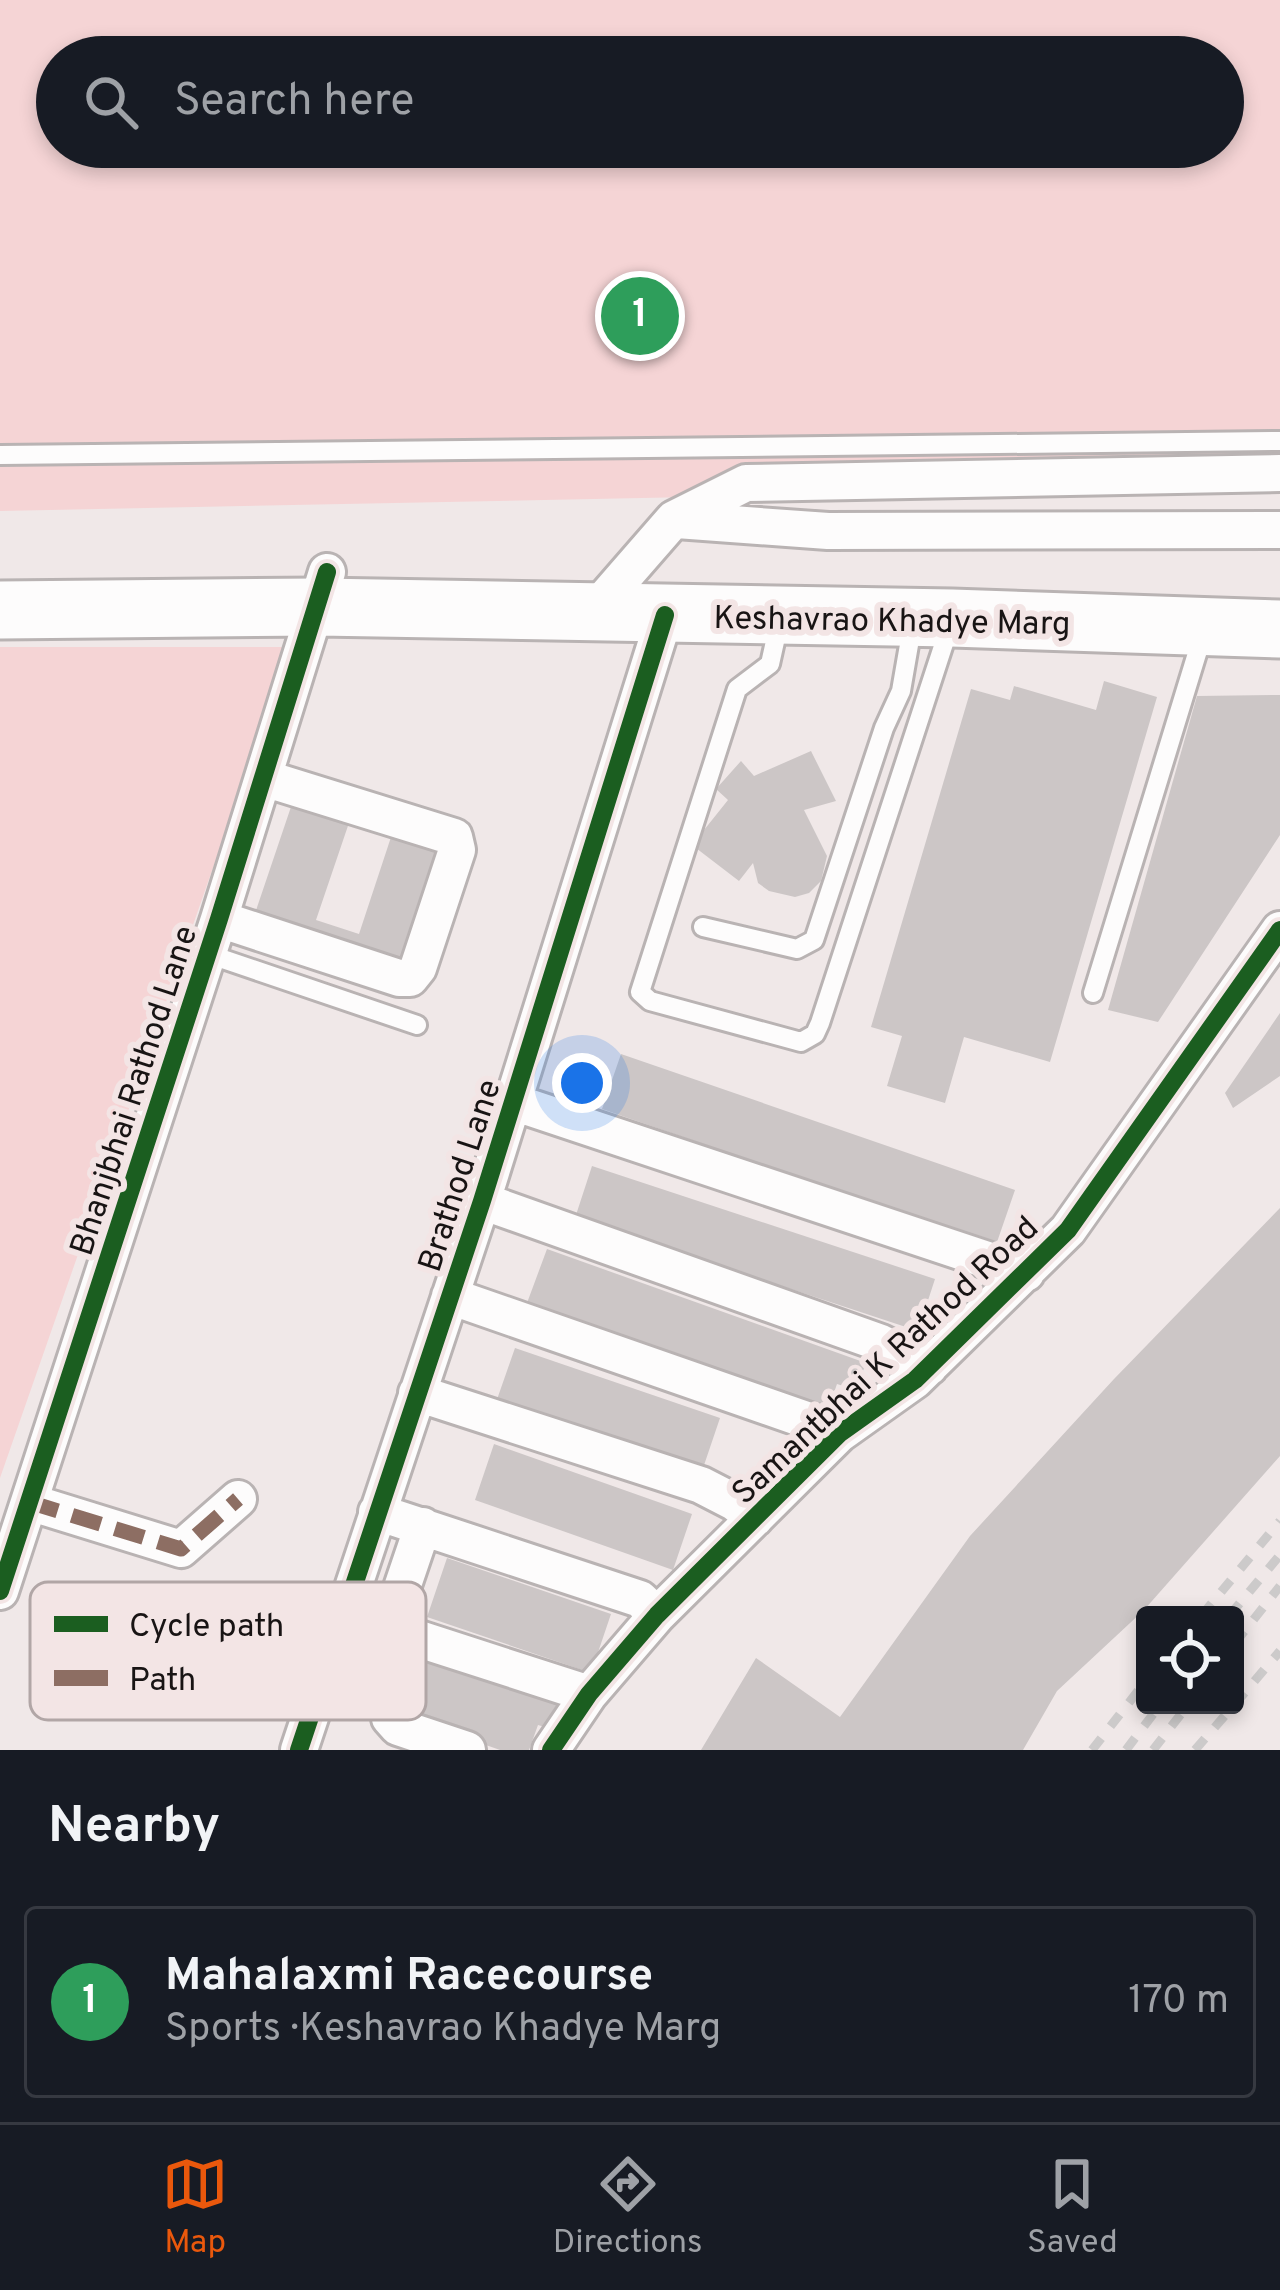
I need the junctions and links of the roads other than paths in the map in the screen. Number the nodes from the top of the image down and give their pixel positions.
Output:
1 (1280, 441) edge
2 (0, 455) edge
3 (1280, 473) edge
4 (674, 519) junction
5 (1280, 530) edge
6 (0, 573) edge
7 (323, 590) junction
8 (609, 593) junction
9 (0, 610) edge
10 (665, 615) junction
11 (781, 615) junction
12 (1204, 629) junction
13 (1280, 629) edge
14 (927, 643) junction
15 (265, 778) junction
16 (219, 919) junction
17 (703, 927) dead end
18 (1280, 931) edge
19 (208, 954) junction
20 (1093, 993) dead end
21 (417, 1025) dead end
22 (513, 1102) junction
23 (482, 1202) junction
24 (1026, 1273) junction
25 (450, 1296) junction
26 (928, 1367) junction
27 (417, 1393) junction
28 (836, 1437) junction
29 (238, 1499) dead end
30 (29, 1502) junction
31 (377, 1512) junction
32 (754, 1518) junction
33 (423, 1526) junction
34 (354, 1582) edge
35 (404, 1582) edge
36 (0, 1591) edge
37 (657, 1615) junction
38 (426, 1641) edge
39 (582, 1691) junction
40 (309, 1720) edge
41 (392, 1720) edge
42 (299, 1750) edge
43 (467, 1750) edge
44 (540, 1750) edge
45 (551, 1750) edge

1 - 2 lane
3 - 4 street
4 - 5 street
4 - 8 street
6 - 7 main road, Keshavrao Khadye Marg
7 - 8 main road, Keshavrao Khadye Marg
7 - 9 main road, Keshavrao Khadye Marg
7 - 15 street, Bhanjbhai Rathod Lane
8 - 10 main road, Keshavrao Khadye Marg
10 - 11 main road, Keshavrao Khadye Marg
10 - 22 street, Brathod Lane
11 - 14 main road, Keshavrao Khadye Marg
11 - 14 lane
12 - 13 main road, Keshavrao Khadye Marg
12 - 14 main road, Keshavrao Khadye Marg
12 - 20 lane
14 - 17 lane
15 - 16 street, Bhanjbhai Rathod Lane
15 - 16 street
16 - 19 street, Bhanjbhai Rathod Lane
18 - 24 street, Samantbhai K Rathod Road
19 - 21 lane
19 - 30 street, Bhanjbhai Rathod Lane
22 - 23 street, Brathod Lane
22 - 24 street
23 - 25 street, Brathod Lane
23 - 26 street
24 - 26 street, Samantbhai K Rathod Road
25 - 27 street, Brathod Lane
25 - 28 street
26 - 28 street, Samantbhai K Rathod Road
27 - 31 street, Brathod Lane
27 - 32 street
28 - 32 street, Samantbhai K Rathod Road
29 - 30 street
30 - 36 street, Bhanjbhai Rathod Lane
31 - 33 street
31 - 34 street, Brathod Lane
32 - 37 street, Samantbhai K Rathod Road
33 - 35 street
33 - 37 street
37 - 39 street, Samantbhai K Rathod Road
38 - 39 street
39 - 44 street
39 - 45 street, Samantbhai K Rathod Road
40 - 42 street, Brathod Lane
41 - 43 street

